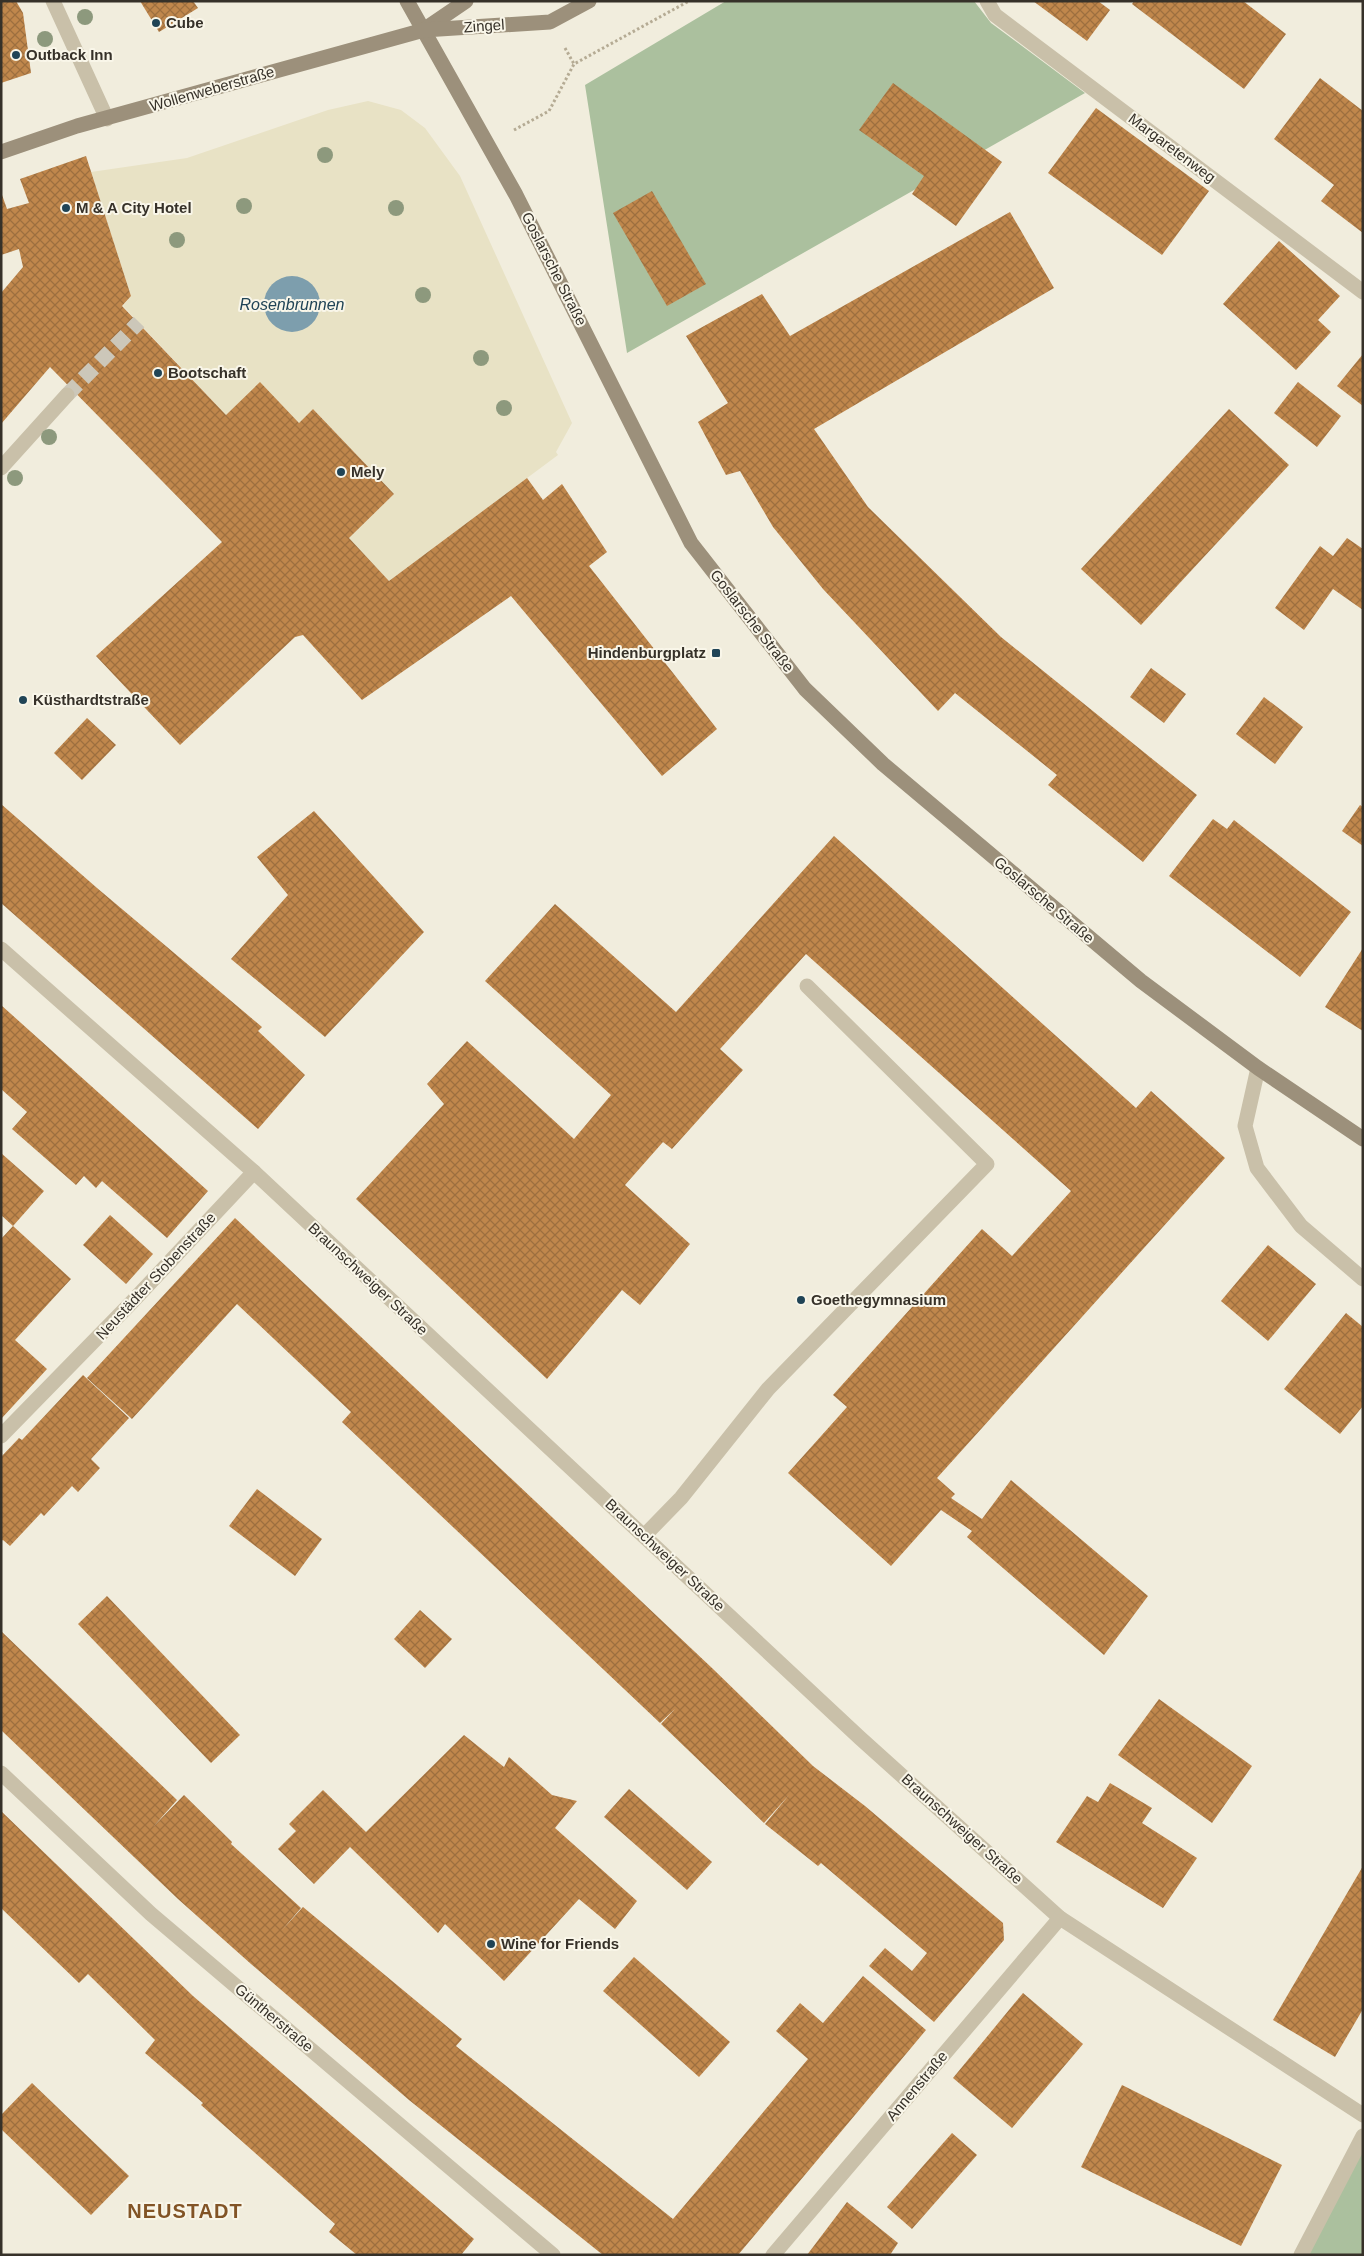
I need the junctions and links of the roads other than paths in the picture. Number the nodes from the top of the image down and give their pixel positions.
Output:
1 (53, 1) edge
2 (408, 1) edge
3 (466, 1) edge
4 (589, 1) edge
5 (987, 1) edge
6 (424, 30) junction
7 (107, 119) junction
8 (1, 152) edge
9 (1363, 292) edge
10 (67, 395) tunnel mouth
11 (1, 468) edge
12 (1, 949) edge
13 (808, 986) dead end
14 (1258, 1068) junction
15 (1363, 1139) edge
16 (254, 1172) junction
17 (1363, 1279) edge
18 (1, 1436) edge
19 (644, 1536) junction
20 (1, 1773) edge
21 (1060, 1918) junction
22 (1363, 2115) edge
23 (1363, 2136) edge
24 (553, 2255) edge
25 (773, 2255) edge
26 (1301, 2255) edge

1 - 7 street
2 - 6 main road, Goslarsche Straße
3 - 6 main road, Zingel
4 - 6 main road, Zingel
5 - 9 street, Margaretenweg
6 - 7 main road, Wollenweberstraße
6 - 14 main road, Goslarsche Straße
7 - 8 main road, Wollenweberstraße
10 - 11 street
12 - 16 street, Braunschweiger Straße
13 - 19 street
14 - 15 main road, Goslarsche Straße
14 - 17 street
16 - 18 street, Neustädter Stobenstraße
16 - 19 street, Braunschweiger Straße
19 - 21 street, Braunschweiger Straße
20 - 24 street, Güntherstraße
21 - 22 street, Braunschweiger Straße
21 - 25 street, Annenstraße
23 - 26 street

